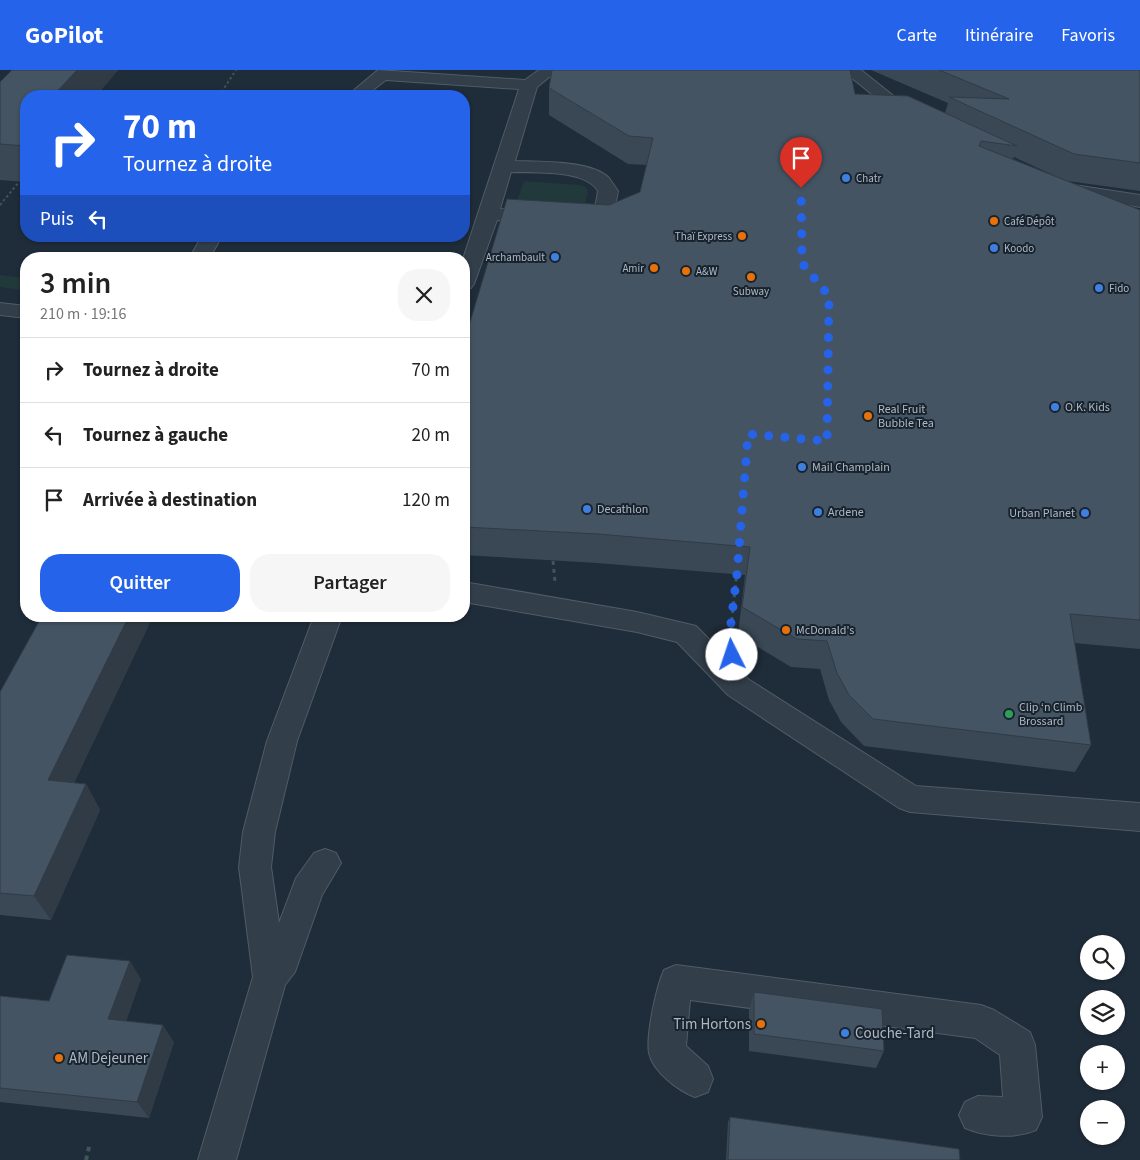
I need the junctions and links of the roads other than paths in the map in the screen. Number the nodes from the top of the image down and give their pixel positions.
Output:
1 (550, 70) edge
2 (850, 70) edge
3 (386, 72) edge
4 (529, 85) junction
5 (363, 90) edge
6 (928, 125) edge
7 (504, 166) junction
8 (1048, 182) edge
9 (1140, 201) edge
10 (489, 214) junction
11 (470, 267) edge
12 (0, 310) edge
13 (20, 312) edge
14 (470, 593) edge
15 (326, 622) edge
16 (1140, 817) edge
17 (325, 863) dead end
18 (270, 977) junction
19 (695, 1079) dead end
20 (978, 1115) dead end
21 (217, 1160) edge

1 - 4 lane
2 - 6 lane
3 - 4 lane
3 - 5 lane
4 - 7 lane
7 - 10 lane
7 - 10 lane
8 - 9 lane
10 - 11 lane
12 - 13 lane
14 - 16 lane
15 - 18 lane
17 - 18 lane
18 - 21 lane
19 - 20 lane

